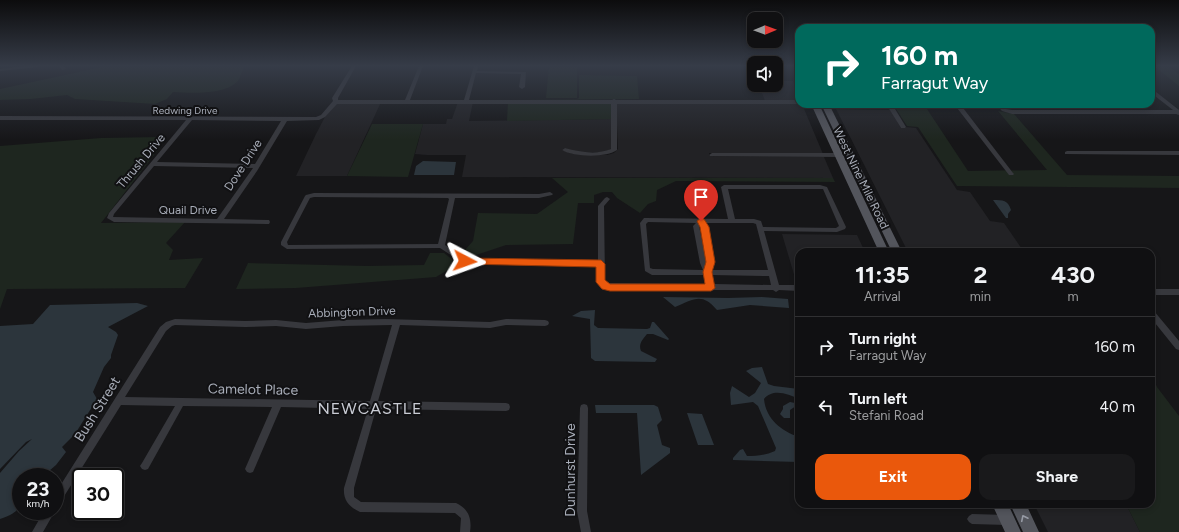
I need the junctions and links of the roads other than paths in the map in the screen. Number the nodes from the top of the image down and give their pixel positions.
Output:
1 (339, 91) edge
2 (411, 91) edge
3 (469, 91) edge
4 (1155, 93) edge
5 (407, 101) junction
6 (466, 101) junction
7 (614, 101) junction
8 (336, 102) junction
9 (795, 102) edge
10 (818, 108) edge
11 (827, 108) edge
12 (891, 108) edge
13 (960, 108) edge
14 (1003, 108) edge
15 (1178, 113) edge
16 (0, 118) edge
17 (190, 119) junction
18 (285, 119) junction
19 (903, 127) dead end
20 (565, 150) dead end
21 (844, 153) junction
22 (1067, 153) dead end
23 (1179, 153) edge
24 (712, 155) dead end
25 (153, 164) junction
26 (257, 166) junction
27 (1011, 174) dead end
28 (550, 194) dead end
29 (449, 196) junction
30 (607, 199) dead end
31 (864, 207) junction
32 (110, 218) joint
33 (219, 221) junction
34 (701, 221) junction
35 (732, 221) junction
36 (267, 222) dead end
37 (760, 229) junction
38 (438, 246) junction
39 (882, 248) edge
40 (888, 248) edge
41 (895, 248) edge
42 (601, 264) junction
43 (708, 272) junction
44 (772, 274) junction
45 (711, 288) junction
46 (795, 288) edge
47 (776, 289) junction
48 (1155, 292) edge
49 (1179, 292) edge
50 (1155, 318) edge
51 (397, 322) junction
52 (545, 323) dead end
53 (163, 329) joint
54 (1179, 347) edge
55 (119, 401) junction
56 (181, 402) junction
57 (278, 403) junction
58 (373, 404) junction
59 (506, 407) dead end
60 (584, 408) dead end
61 (144, 466) dead end
62 (250, 469) dead end
63 (64, 489) edge
64 (1002, 508) edge
65 (1020, 508) edge
66 (972, 519) dead end
67 (44, 520) edge
68 (1010, 526) edge
69 (37, 532) edge
70 (465, 532) edge
71 (586, 532) edge
72 (1018, 532) edge
73 (1031, 532) edge

1 - 8 street
2 - 5 street
3 - 6 street
4 - 15 street
5 - 6 street
5 - 8 street
6 - 7 street
7 - 9 street
7 - 20 street
8 - 18 street, Redwing Drive
10 - 21 main road, West Nine Mile Road
11 - 21 main road, West Nine Mile Road
12 - 19 street
13 - 27 street
14 - 15 street
16 - 17 street, Redwing Drive
17 - 18 street, Redwing Drive
17 - 25 street, Thrush Drive
18 - 26 street, Dove Drive
21 - 24 street
21 - 31 main road, West Nine Mile Road
21 - 41 main road, West Nine Mile Road
22 - 23 street
25 - 26 street
25 - 32 street, Thrush Drive
26 - 33 street, Dove Drive
28 - 29 street
29 - 38 street
29 - 38 street
30 - 42 street
31 - 39 main road, West Nine Mile Road
31 - 40 main road
32 - 33 street, Quail Drive
33 - 36 street, Quail Drive
34 - 35 street
34 - 43 street
34 - 43 street
35 - 37 street
35 - 37 street
37 - 44 street
38 - 42 street
42 - 45 street
43 - 44 street
43 - 45 street
44 - 47 street
45 - 47 street
46 - 47 street
48 - 49 street
50 - 54 street
51 - 52 street, Abbington Drive
51 - 53 street, Abbington Drive
51 - 58 street
53 - 55 street, Bush Street
55 - 56 street, Camelot Place
55 - 63 street, Bush Street
56 - 57 street, Camelot Place
56 - 61 street
57 - 58 street, Camelot Place
57 - 62 street
58 - 59 street, Camelot Place
58 - 70 street
60 - 71 street, Dunhurst Drive
64 - 68 main road
73 -> 65 main road
66 - 68 street
67 - 69 street
68 - 72 main road

